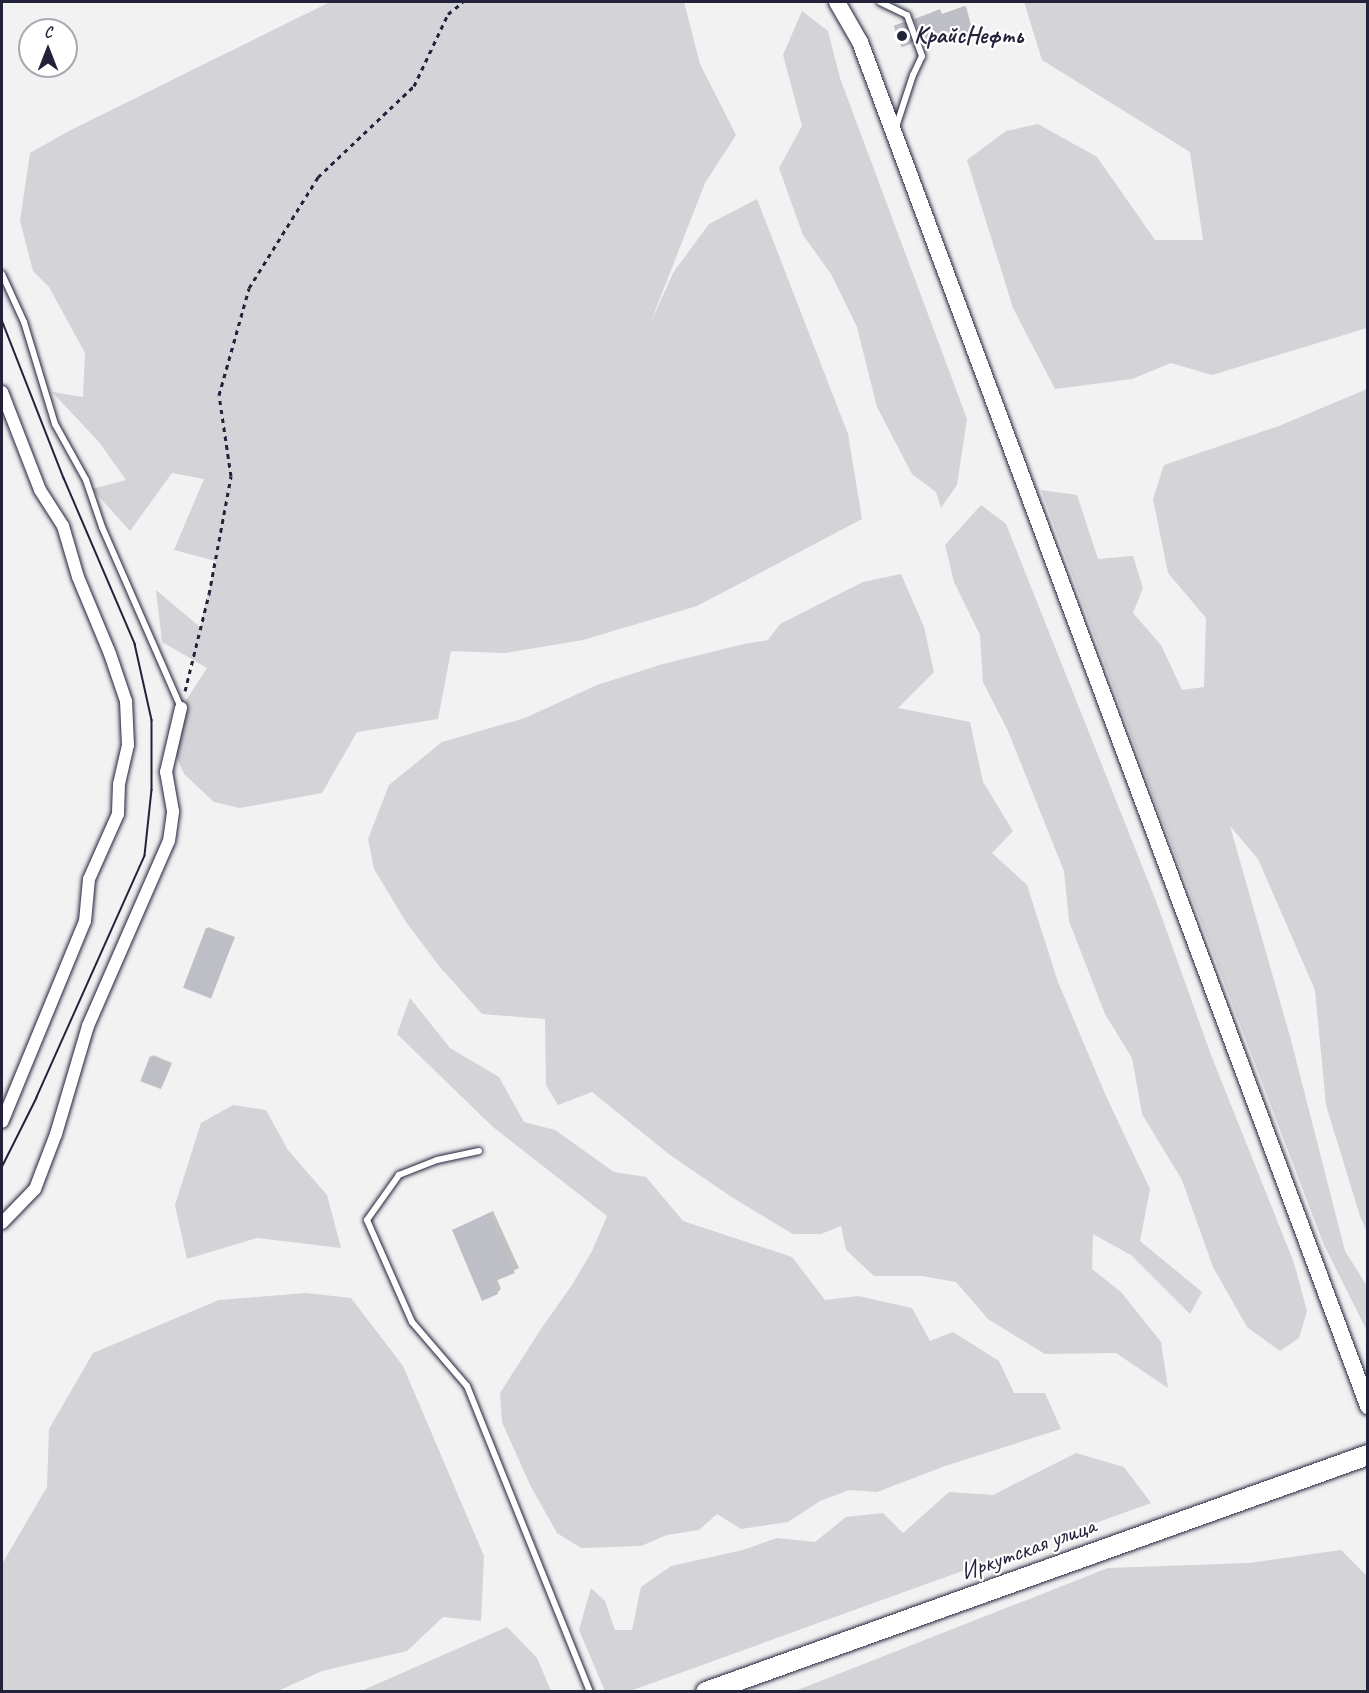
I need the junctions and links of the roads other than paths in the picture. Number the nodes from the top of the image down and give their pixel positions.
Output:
1 (837, 2) edge
2 (880, 2) edge
3 (894, 133) junction
4 (2, 274) edge
5 (2, 392) edge
6 (181, 708) joint
7 (2, 1122) edge
8 (479, 1151) dead end
9 (2, 1223) edge
10 (1368, 1406) edge
11 (1368, 1455) edge
12 (590, 1692) edge
13 (706, 1692) edge

1 - 3 street
2 - 3 lane
3 - 10 street
4 - 6 lane
5 - 7 street
6 - 9 street
8 - 12 lane
11 - 13 main road, Иркутская улица

